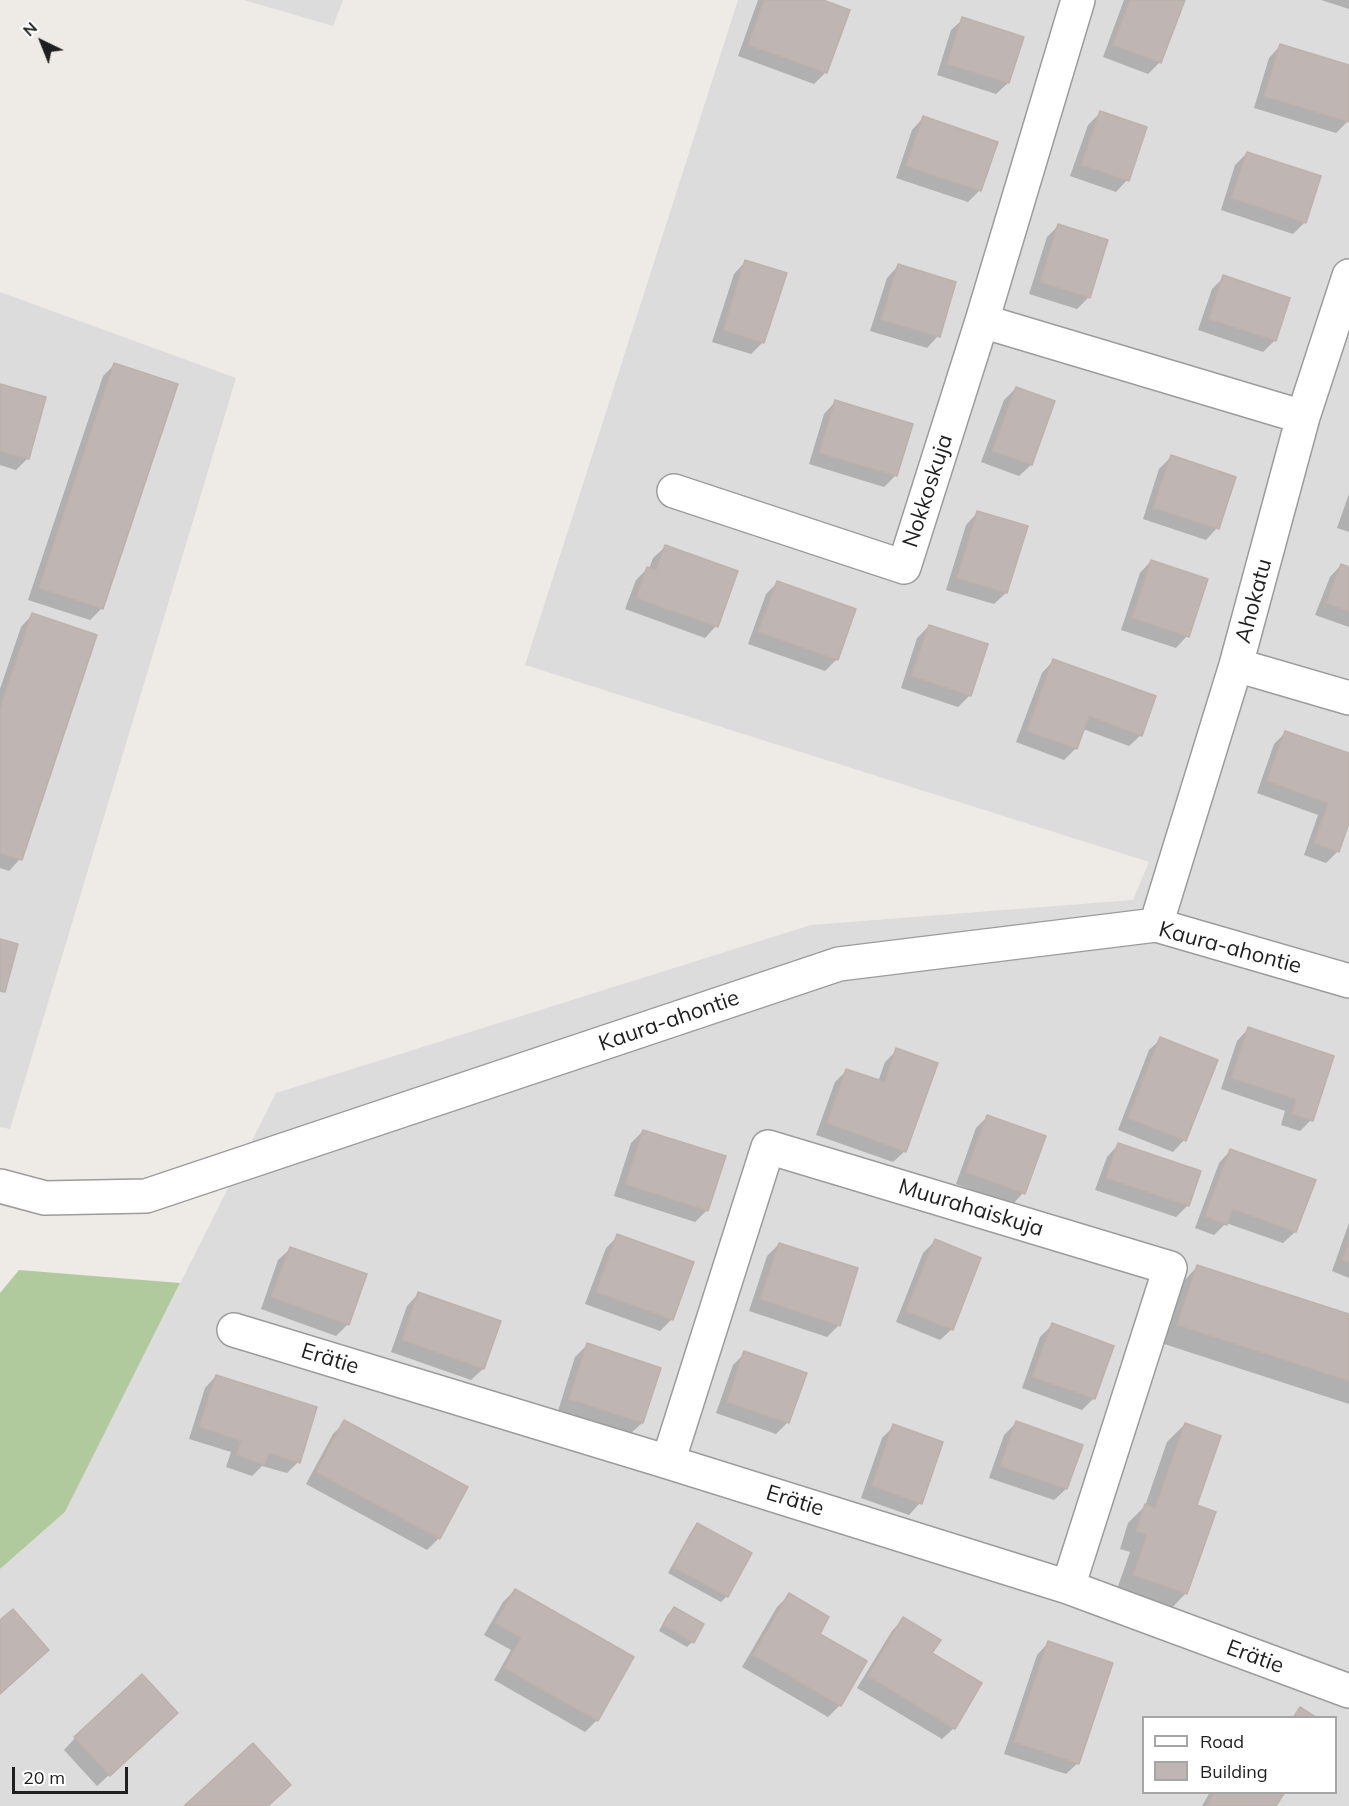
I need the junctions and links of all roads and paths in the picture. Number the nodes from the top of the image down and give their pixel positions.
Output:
1 (1078, 0) edge
2 (1349, 276) edge
3 (982, 321) junction
4 (1303, 417) junction
5 (674, 491) dead end
6 (1236, 665) junction
7 (1349, 698) edge
8 (1156, 925) junction
9 (1349, 981) edge
10 (0, 1186) edge
11 (234, 1330) dead end
12 (668, 1461) junction
13 (1068, 1587) junction
14 (1349, 1692) edge

1 - 3 street, Nokkoskuja
2 - 4 street, Ahokatu
3 - 4 street
3 - 5 street, Nokkoskuja
4 - 6 street, Ahokatu
6 - 7 street
6 - 8 street, Ahokatu
8 - 9 street, Kaura-ahontie
8 - 10 street, Kaura-ahontie
11 - 12 street, Erätie
12 - 13 street, Erätie
12 - 13 street, Muurahaiskuja
13 - 14 street, Erätie

